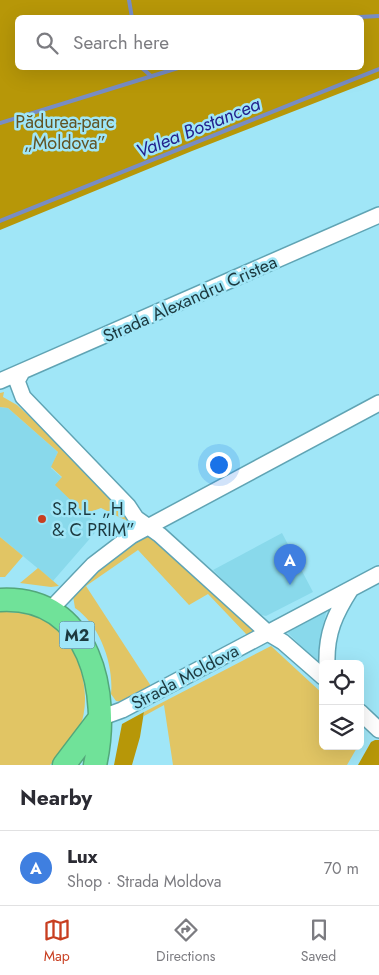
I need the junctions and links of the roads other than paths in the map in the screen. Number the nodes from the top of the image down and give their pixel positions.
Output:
1 (379, 215) edge
2 (22, 372) junction
3 (0, 382) edge
4 (379, 403) edge
5 (147, 526) junction
6 (379, 574) edge
7 (352, 588) junction
8 (0, 600) edge
9 (49, 611) junction
10 (268, 633) junction
11 (327, 660) edge
12 (319, 674) edge
13 (364, 716) edge
14 (100, 718) junction
15 (379, 730) edge
16 (64, 765) edge
17 (95, 765) edge

1 - 2 street, Strada Alexandru Cristea
2 - 3 street, Strada Alexandru Cristea
2 - 5 street
4 - 5 street
5 - 9 street
5 - 10 street
6 - 7 street, Strada Moldova
7 - 10 street, Strada Moldova
7 - 11 street, Strada Moldova
8 - 9 highway, M2
9 - 14 highway, M2
10 - 12 street
10 - 14 street, Strada Moldova
13 - 15 street
14 - 16 highway
14 - 17 highway, M2

